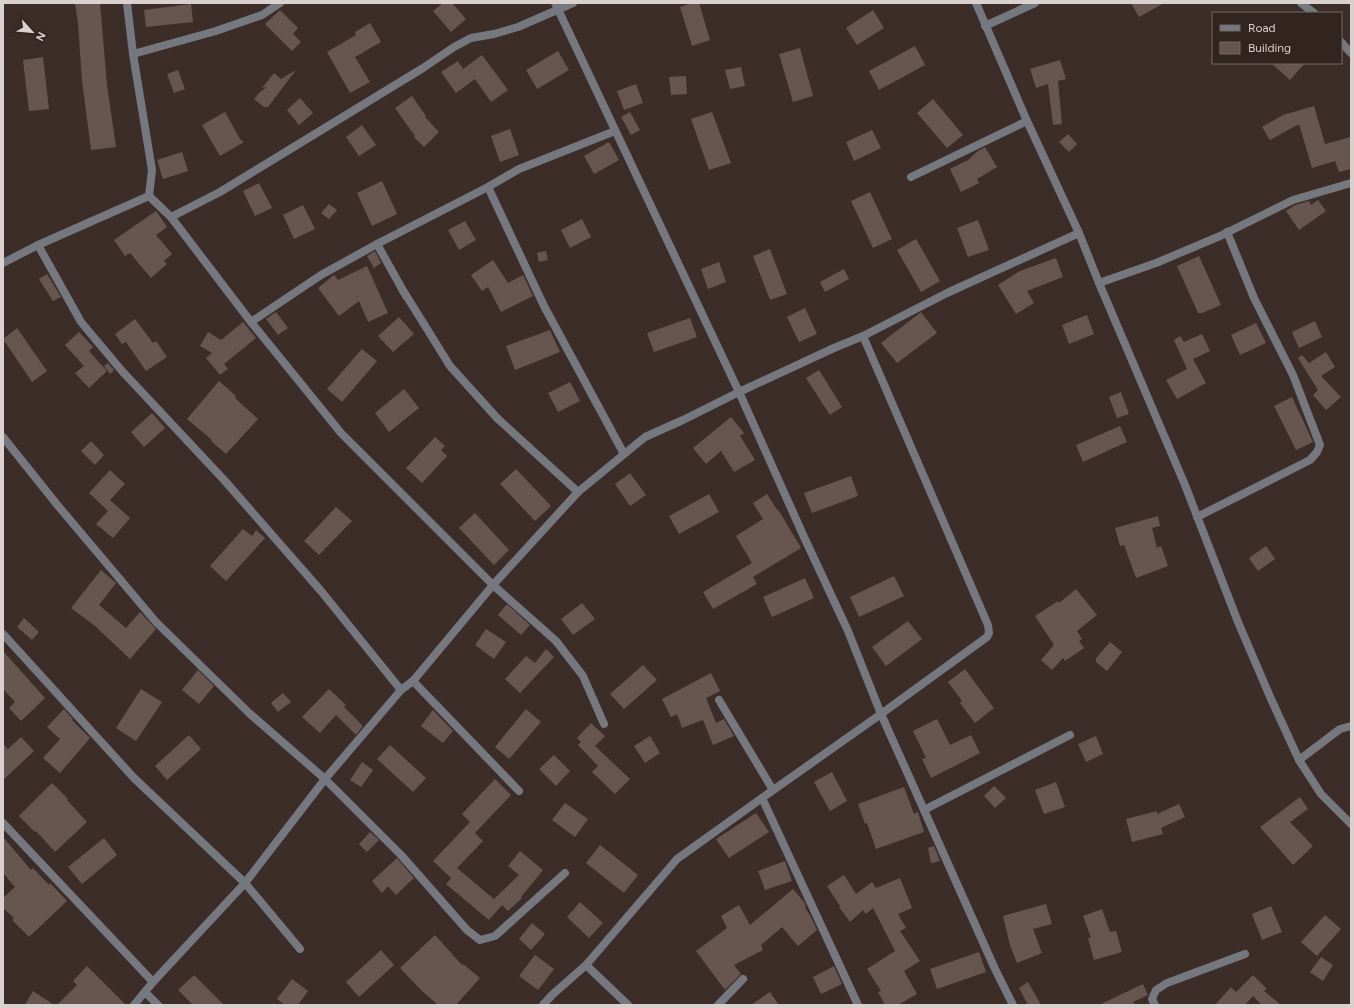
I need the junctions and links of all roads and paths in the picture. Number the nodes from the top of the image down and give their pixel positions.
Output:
1 (127, 3) edge
2 (280, 3) edge
3 (573, 3) edge
4 (976, 3) edge
5 (1036, 3) edge
6 (1301, 3) edge
7 (556, 6) edge
8 (1313, 12) edge
9 (985, 26) junction
10 (1342, 43) edge
11 (1351, 53) edge
12 (133, 54) junction
13 (1027, 121) junction
14 (615, 131) junction
15 (911, 177) dead end
16 (1351, 182) edge
17 (488, 187) junction
18 (149, 196) junction
19 (171, 217) junction
20 (1079, 232) junction
21 (1227, 232) junction
22 (377, 244) junction
23 (38, 245) junction
24 (3, 263) edge
25 (1099, 283) junction
26 (404, 292) junction
27 (250, 322) junction
28 (863, 336) junction
29 (432, 340) dead end
30 (739, 392) junction
31 (3, 437) edge
32 (624, 454) junction
33 (578, 492) junction
34 (1197, 517) junction
35 (493, 586) junction
36 (3, 634) edge
37 (413, 681) junction
38 (401, 690) junction
39 (719, 700) dead end
40 (881, 714) junction
41 (604, 724) dead end
42 (1351, 726) edge
43 (1070, 735) dead end
44 (1299, 760) junction
45 (325, 779) junction
46 (773, 790) junction
47 (519, 791) dead end
48 (762, 798) junction
49 (924, 810) junction
50 (3, 823) edge
51 (1351, 824) edge
52 (565, 874) dead end
53 (246, 883) junction
54 (300, 949) dead end
55 (1245, 954) dead end
56 (586, 965) junction
57 (743, 979) dead end
58 (153, 982) junction
59 (145, 992) junction
60 (134, 1005) edge
61 (158, 1005) edge
62 (543, 1005) edge
63 (628, 1005) edge
64 (718, 1005) edge
65 (858, 1005) edge
66 (1013, 1005) edge
67 (1155, 1005) edge

1 - 12 street
2 - 12 street
3 - 7 street
4 - 9 street
5 - 9 street
6 - 8 street
7 - 14 street
7 - 19 street
9 - 13 street
10 - 11 street
12 - 18 street
13 - 15 street
13 - 20 street
14 - 17 street
14 - 30 street
16 - 21 street
17 - 22 street
17 - 32 street
18 - 19 street
18 - 23 street
19 - 27 street
20 - 25 street
20 - 28 street
21 - 25 street
21 - 34 street
22 - 26 street
22 - 27 street
23 - 24 street
23 - 38 street
25 - 34 street
26 - 29 street
26 - 33 street
27 - 35 street
28 - 30 street
28 - 40 street
30 - 32 street
30 - 40 street
31 - 45 street
32 - 33 street
33 - 35 street
34 - 44 street
35 - 37 street
35 - 41 street
36 - 53 street
37 - 38 street
37 - 47 street
38 - 45 street
39 - 46 street
40 - 46 street
40 - 49 street
42 - 44 street
43 - 49 street
44 - 51 street
45 - 52 street
45 - 53 street
46 - 48 street
48 - 56 street
48 - 65 street
49 - 66 street
50 - 58 street
53 - 54 street
53 - 58 street
55 - 67 street
56 - 62 street
56 - 63 street
57 - 64 street
58 - 59 street
59 - 60 street
59 - 61 street

